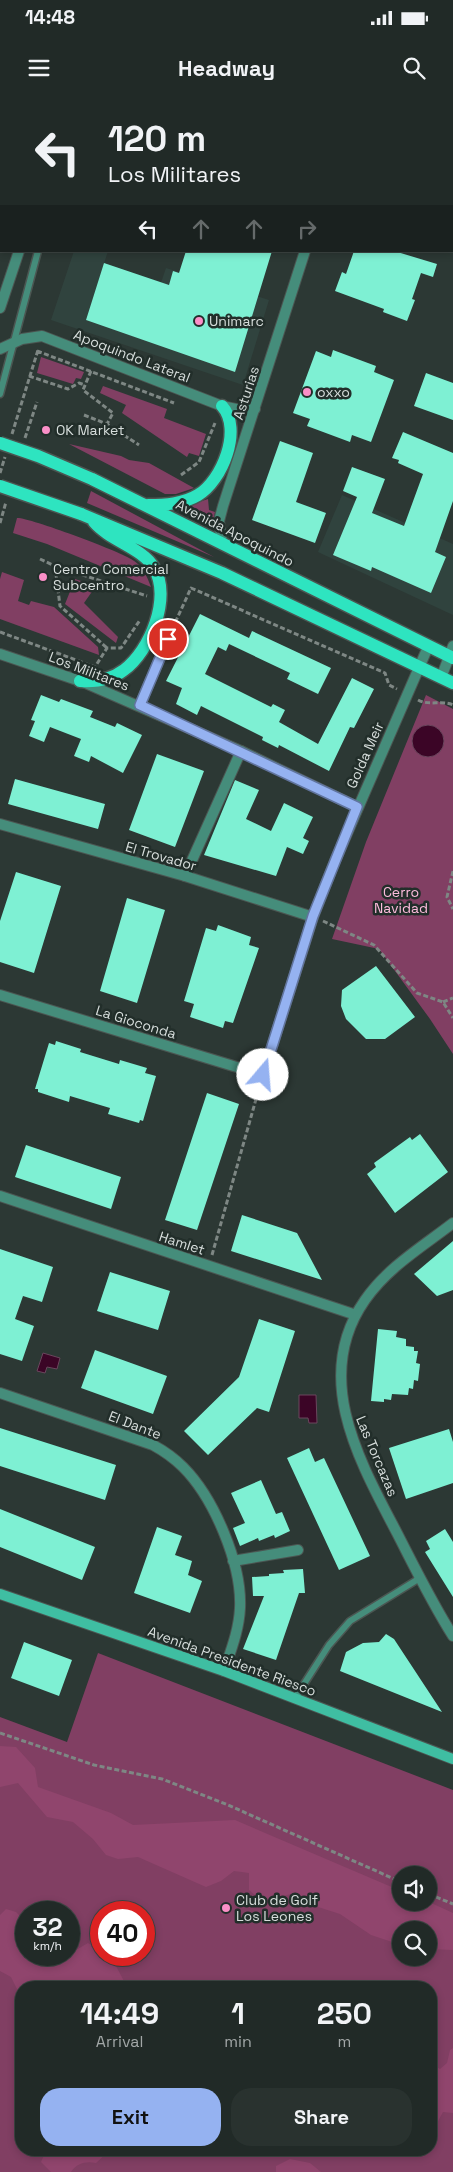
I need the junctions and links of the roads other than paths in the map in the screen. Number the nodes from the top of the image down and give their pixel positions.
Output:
1 (19, 252) edge
2 (38, 252) edge
3 (305, 252) edge
4 (0, 308) edge
5 (12, 342) junction
6 (0, 349) edge
7 (1, 391) edge
8 (222, 406) junction
9 (255, 410) junction
10 (6, 444) edge
11 (4, 491) edge
12 (143, 504) junction
13 (86, 516) junction
14 (222, 543) junction
15 (168, 639) dead end
16 (428, 647) junction
17 (0, 654) edge
18 (452, 654) edge
19 (419, 667) junction
20 (447, 680) edge
21 (80, 681) junction
22 (140, 705) junction
23 (241, 751) junction
24 (357, 807) junction
25 (0, 824) edge
26 (185, 876) junction
27 (313, 916) junction
28 (0, 995) edge
29 (263, 1075) joint
30 (0, 1196) edge
31 (453, 1223) edge
32 (356, 1315) junction
33 (0, 1393) edge
34 (298, 1550) dead end
35 (234, 1561) junction
36 (420, 1578) junction
37 (0, 1594) edge
38 (453, 1636) edge
39 (224, 1671) junction
40 (294, 1698) junction
41 (453, 1759) edge

1 - 4 street
2 - 5 lane
3 - 9 street, Asturias
5 - 6 street, Apoquindo Lateral
5 - 7 lane
5 - 8 street, Apoquindo Lateral
8 - 9 street, Apoquindo Lateral
8 - 12 main road
9 - 14 street, Asturias
10 - 12 main road, Avenida Apoquindo, bridge
11 - 13 main road, bridge
12 - 14 main road, Avenida Apoquindo
13 - 19 main road
13 - 21 main road
14 - 16 main road, Avenida Apoquindo
15 - 22 street
16 - 18 main road, Avenida Apoquindo
16 - 19 street, Golda Meir
17 - 21 street, Los Militares
18 - 20 street
19 - 20 main road
19 - 24 street, Golda Meir
21 - 22 street, Los Militares
22 - 23 street, Los Militares
23 - 24 street, Los Militares
23 - 26 street
24 - 27 street, Golda Meir
25 - 26 street, El Trovador
26 - 27 street, El Trovador
27 - 29 street, Golda Meir
28 - 29 street, La Gioconda
30 - 32 street, Hamlet
31 - 32 street, Las Torcazas
32 - 36 street, Las Torcazas
33 - 35 street, El Dante
34 - 35 street
35 - 39 street, El Dante
36 - 38 street, Las Torcazas
36 - 40 lane
37 - 39 main road, Avenida Presidente Riesco
39 - 40 main road, Avenida Presidente Riesco
40 - 41 main road, Avenida Presidente Riesco

